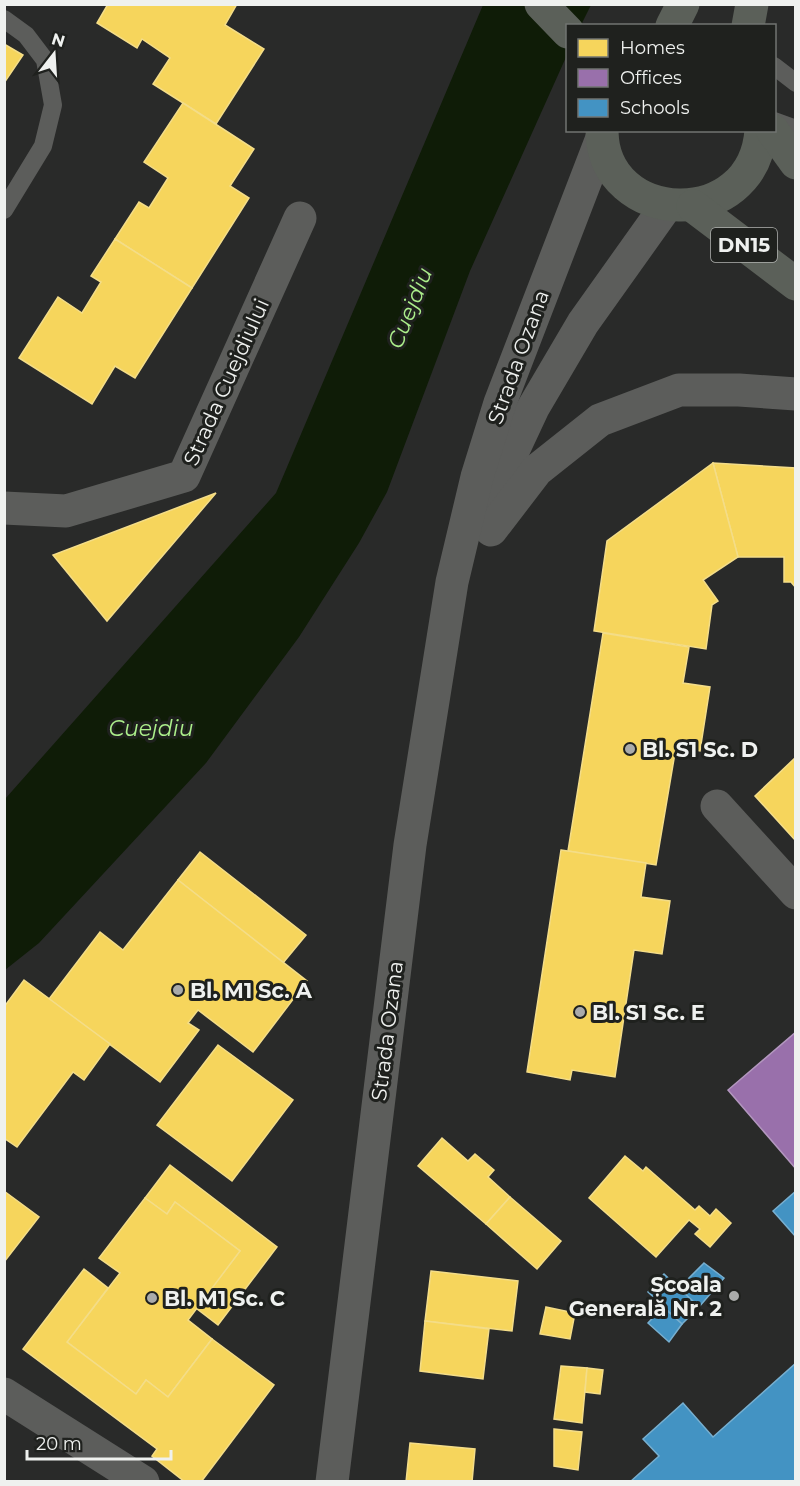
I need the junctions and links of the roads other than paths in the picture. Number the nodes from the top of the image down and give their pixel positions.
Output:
1 (541, 4) edge
2 (684, 4) edge
3 (4, 20) edge
4 (673, 24) edge
5 (566, 31) edge
6 (776, 68) edge
7 (795, 83) edge
8 (776, 122) edge
9 (795, 129) edge
10 (761, 132) edge
11 (773, 132) edge
12 (602, 134) edge
13 (795, 163) edge
14 (680, 206) junction
15 (4, 210) edge
16 (300, 218) dead end
17 (795, 284) edge
18 (795, 394) edge
19 (4, 508) edge
20 (452, 582) junction
21 (717, 806) dead end
22 (795, 893) edge
23 (4, 1395) edge
24 (143, 1482) edge
25 (332, 1482) edge

1 - 5 main road
2 - 4 main road
3 - 15 lane
6 - 7 lane
8 - 9 lane
10 - 14 main road, DN15
11 - 13 main road
12 - 14 main road, DN15
12 - 20 street, Strada Ozana
14 - 17 main road, DN15
14 - 20 street, Strada Ozana
16 - 19 street, Strada Cuejdiului
18 - 20 street
20 - 25 street, Strada Ozana
21 - 22 street
23 - 24 street

